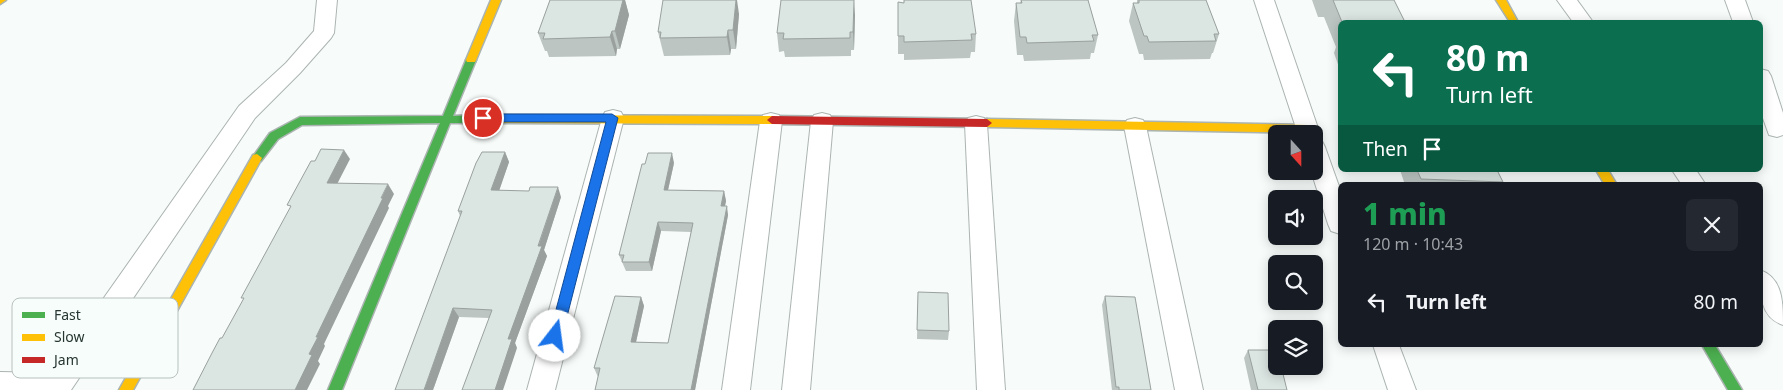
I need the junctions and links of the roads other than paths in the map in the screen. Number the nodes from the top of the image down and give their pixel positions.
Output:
1 (327, 0) edge
2 (496, 0) edge
3 (1264, 0) edge
4 (1501, 0) edge
5 (1567, 0) edge
6 (1735, 0) edge
7 (1513, 20) edge
8 (1582, 20) edge
9 (1742, 20) edge
10 (1763, 85) edge
11 (446, 118) junction
12 (612, 118) junction
13 (770, 121) junction
14 (822, 121) junction
15 (976, 124) junction
16 (1306, 125) edge
17 (1135, 126) junction
18 (1777, 129) dead end
19 (1268, 134) edge
20 (1323, 174) edge
21 (1338, 218) edge
22 (1763, 284) edge
23 (118, 298) edge
24 (178, 299) edge
25 (1783, 314) edge
26 (1387, 347) edge
27 (1709, 347) edge
28 (133, 378) edge
29 (0, 384) edge
30 (56, 388) edge
31 (126, 390) edge
32 (335, 390) edge
33 (541, 390) edge
34 (736, 390) edge
35 (796, 390) edge
36 (991, 390) edge
37 (1189, 390) edge
38 (1402, 390) edge
39 (1735, 390) edge

1 - 23 street
2 - 11 street
3 - 16 street
4 - 7 street
5 - 8 street
6 - 9 street
10 - 18 street
11 - 12 street
11 - 24 street
11 - 32 street
12 - 13 street
12 - 33 street
13 - 14 street
13 - 34 street
14 - 15 street
14 - 35 street
15 - 17 street
15 - 36 street
17 - 19 street
17 - 37 street
20 - 21 street
22 - 25 street
26 - 38 street
27 - 39 street
28 - 31 street
29 - 30 street

